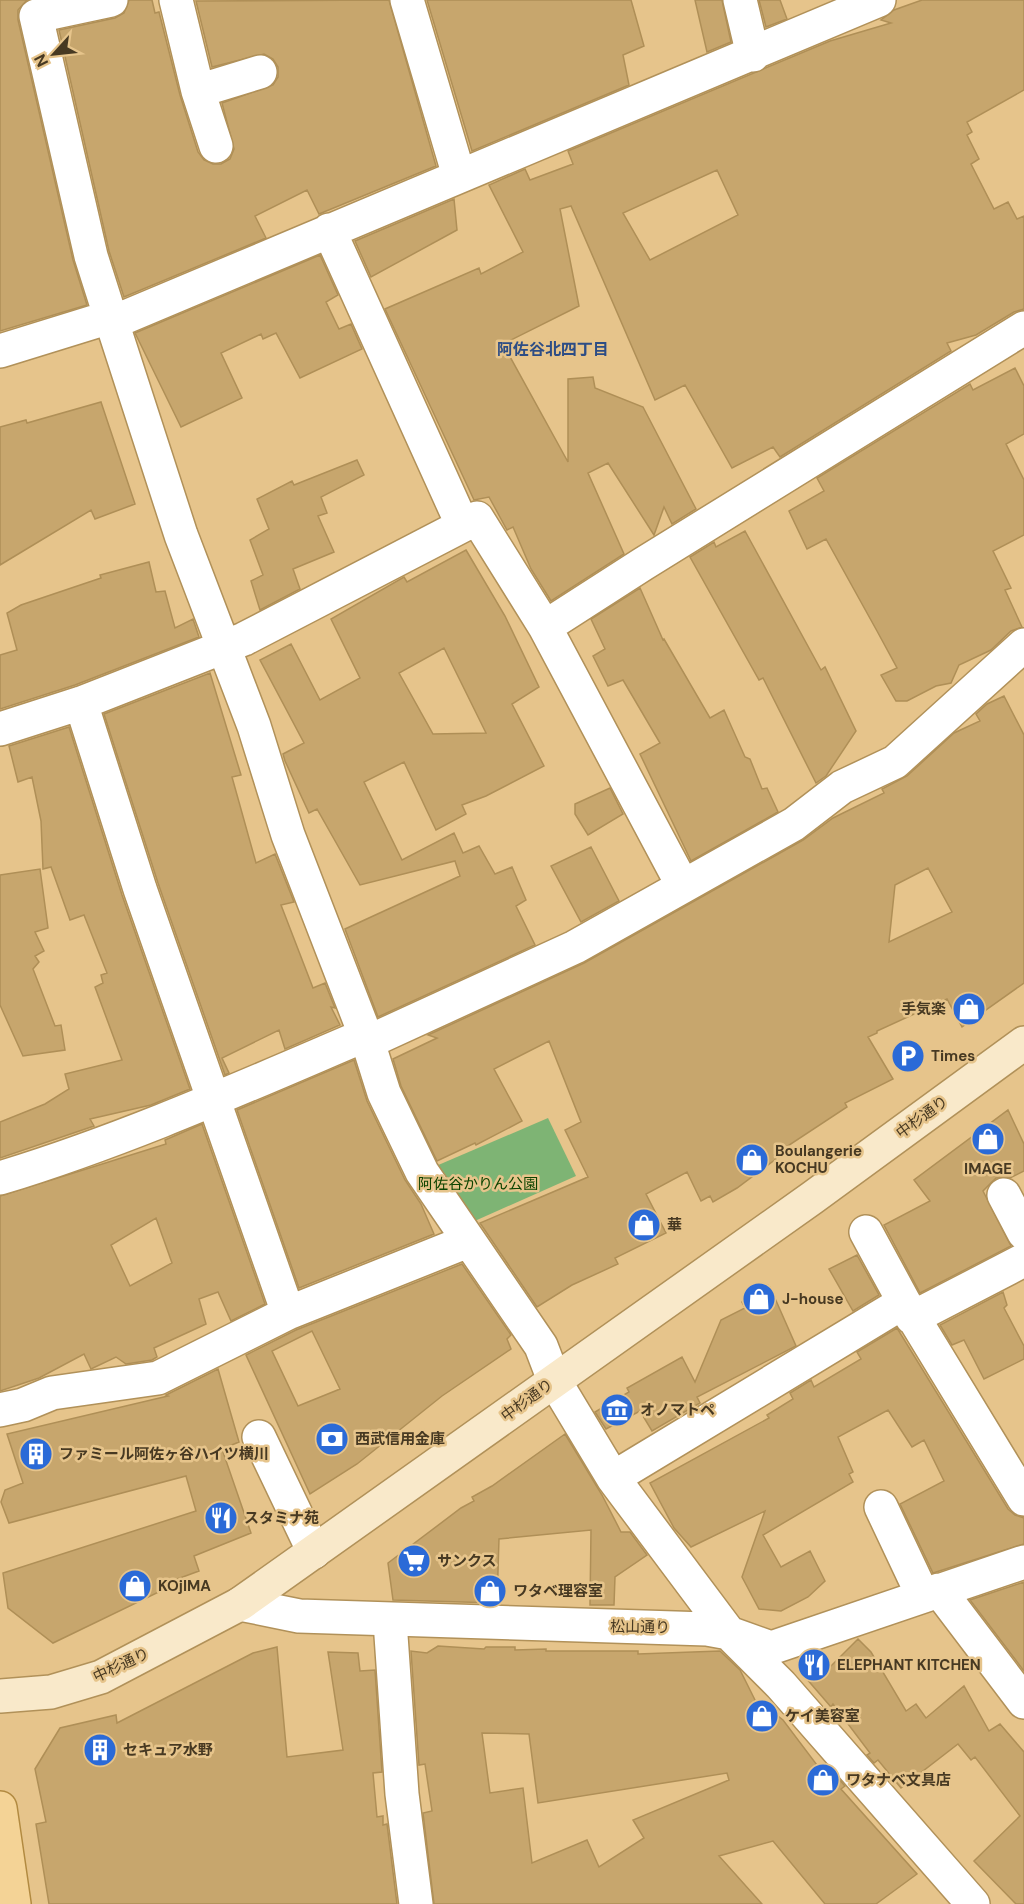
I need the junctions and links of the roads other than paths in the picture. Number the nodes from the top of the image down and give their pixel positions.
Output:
1 (111, 0) edge
2 (176, 0) edge
3 (407, 0) edge
4 (740, 0) edge
5 (879, 0) edge
6 (34, 8) edge
7 (753, 55) junction
8 (260, 72) dead end
9 (198, 91) junction
10 (216, 146) dead end
11 (459, 176) junction
12 (329, 230) junction
13 (111, 319) junction
14 (1024, 328) edge
15 (0, 351) edge
16 (462, 524) junction
17 (545, 627) junction
18 (1024, 645) edge
19 (226, 647) junction
20 (81, 703) junction
21 (0, 729) edge
22 (683, 886) junction
23 (368, 1042) junction
24 (1024, 1043) edge
25 (212, 1101) junction
26 (0, 1178) edge
27 (1004, 1195) dead end
28 (866, 1232) dead end
29 (1024, 1233) edge
30 (468, 1241) junction
31 (1024, 1260) edge
32 (908, 1310) junction
33 (288, 1314) junction
34 (554, 1380) junction
35 (0, 1410) edge
36 (259, 1437) dead end
37 (613, 1478) junction
38 (1024, 1499) edge
39 (881, 1507) dead end
40 (314, 1552) junction
41 (1024, 1562) edge
42 (931, 1593) junction
43 (240, 1604) junction
44 (390, 1621) junction
45 (729, 1633) junction
46 (0, 1695) edge
47 (1024, 1702) edge
48 (0, 1808) edge
49 (14, 1904) edge
50 (416, 1904) edge
51 (973, 1904) edge

1 - 6 street
2 - 9 street
3 - 11 street
4 - 7 street
5 - 7 street
6 - 13 street
7 - 11 street
8 - 9 street
9 - 10 street
11 - 12 street
12 - 13 street
12 - 16 street
13 - 15 street
13 - 19 street
14 - 17 street
16 - 17 street
16 - 19 street
17 - 22 street
18 - 22 street
19 - 20 street
19 - 23 street
20 - 21 street
20 - 25 street
22 - 23 street
23 - 25 street
23 - 30 street
24 - 34 main road, 中杉通り
25 - 26 street
25 - 33 street
27 - 29 street
28 - 32 street
30 - 33 street
30 - 34 street
31 - 32 street
32 - 37 street
32 - 38 street
33 - 35 street
34 - 37 street
34 - 40 main road, 中杉通り
36 - 40 street
37 - 45 street
39 - 42 street
40 - 43 main road, 中杉通り
41 - 42 street, 松山通り
42 - 45 street, 松山通り
42 - 47 street
43 - 44 street, 松山通り
43 - 46 main road, 中杉通り
44 - 45 street, 松山通り
44 - 50 street
45 - 51 street
48 - 49 main road

